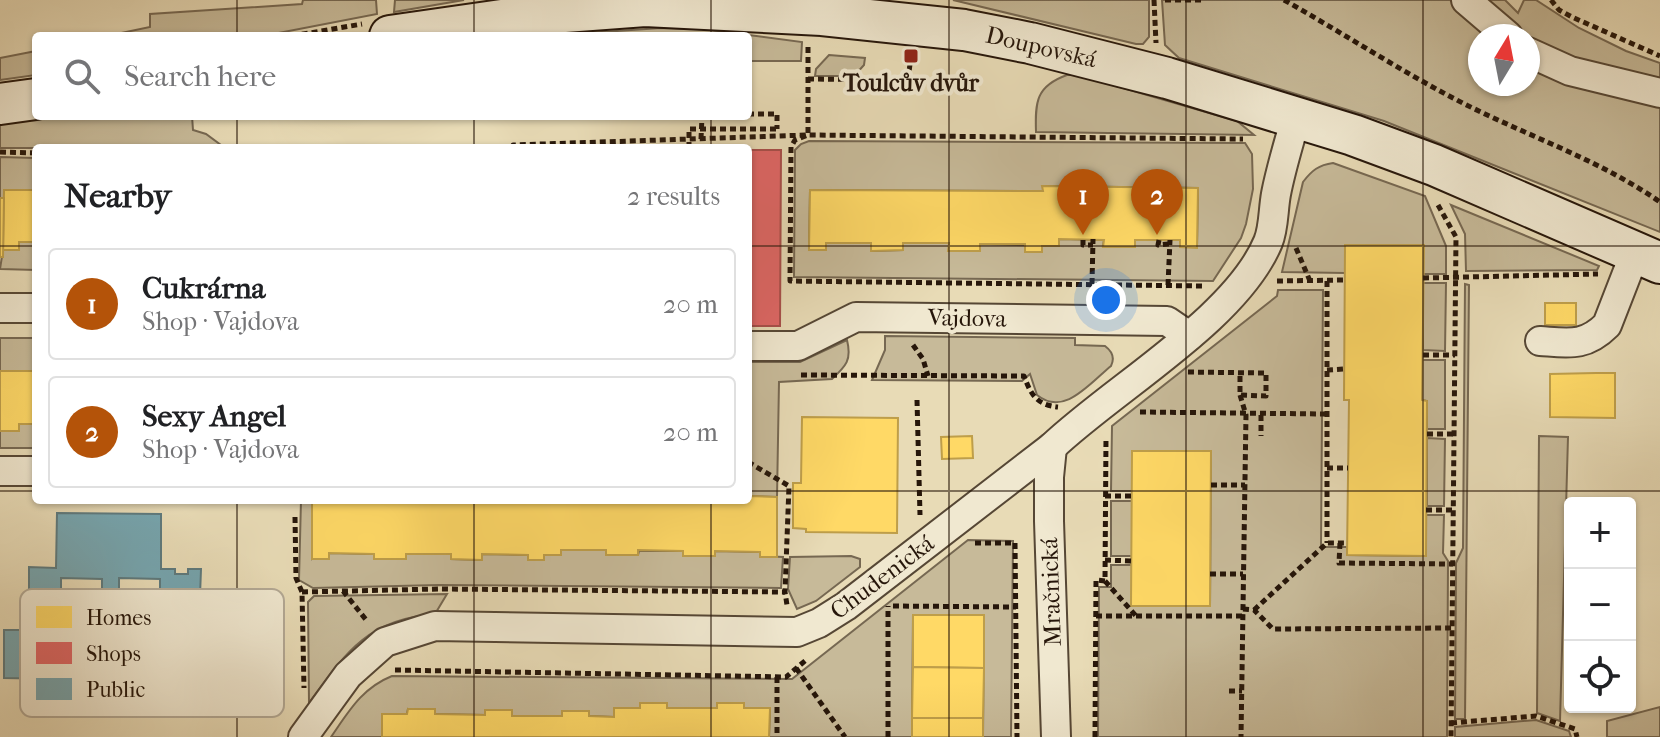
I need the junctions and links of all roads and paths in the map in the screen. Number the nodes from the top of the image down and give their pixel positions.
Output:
1 (1154, 0) edge
2 (1165, 0) edge
3 (1205, 0) edge
4 (1284, 0) edge
5 (1466, 0) edge
6 (1551, 0) edge
7 (1494, 24) edge
8 (418, 32) edge
9 (808, 42) dead end
10 (1156, 55) dead end
11 (926, 56) dead end
12 (1660, 56) edge
13 (1540, 57) edge
14 (808, 79) junction
15 (1660, 93) edge
16 (32, 100) edge
17 (0, 104) edge
18 (752, 114) edge
19 (702, 120) edge
20 (1291, 134) junction
21 (808, 135) junction
22 (701, 139) junction
23 (544, 144) edge
24 (689, 144) edge
25 (0, 152) edge
26 (32, 153) edge
27 (1431, 193) dead end
28 (1660, 202) edge
29 (1083, 240) dead end
30 (1159, 240) dead end
31 (1295, 246) dead end
32 (1641, 263) edge
33 (1456, 277) junction
34 (1423, 278) dead end
35 (1345, 280) dead end
36 (1272, 281) dead end
37 (1310, 281) junction
38 (1327, 281) junction
39 (1092, 284) junction
40 (1168, 285) junction
41 (1214, 286) dead end
42 (0, 308) edge
43 (32, 308) edge
44 (906, 336) dead end
45 (1189, 336) junction
46 (1540, 341) dead end
47 (752, 346) edge
48 (1423, 355) dead end
49 (1455, 355) junction
50 (1344, 369) dead end
51 (1327, 370) junction
52 (1175, 372) dead end
53 (1240, 373) junction
54 (797, 375) dead end
55 (928, 376) junction
56 (1240, 395) junction
57 (917, 400) dead end
58 (1065, 406) dead end
59 (1128, 411) dead end
60 (1327, 414) junction
61 (1246, 415) junction
62 (1261, 415) junction
63 (1106, 424) dead end
64 (1427, 434) dead end
65 (1454, 434) junction
66 (1261, 436) dead end
67 (1052, 447) junction
68 (752, 464) edge
69 (1327, 468) junction
70 (1348, 468) dead end
71 (0, 471) edge
72 (32, 471) edge
73 (1211, 485) dead end
74 (1245, 485) junction
75 (1105, 496) junction
76 (1132, 496) dead end
77 (1426, 510) dead end
78 (1453, 510) junction
79 (295, 517) dead end
80 (920, 524) dead end
81 (978, 534) dead end
82 (1327, 543) junction
83 (1105, 560) junction
84 (1131, 561) dead end
85 (1453, 564) junction
86 (1210, 574) dead end
87 (1243, 574) junction
88 (1105, 581) junction
89 (343, 591) junction
90 (302, 592) junction
91 (899, 597) dead end
92 (888, 606) junction
93 (1016, 607) junction
94 (1254, 610) junction
95 (1243, 613) junction
96 (875, 615) dead end
97 (1096, 616) junction
98 (1137, 616) junction
99 (1452, 628) junction
100 (304, 638) dead end
101 (385, 642) junction
102 (808, 657) dead end
103 (796, 668) junction
104 (385, 673) dead end
105 (777, 677) junction
106 (1229, 691) dead end
107 (1242, 691) junction
108 (1451, 723) junction
109 (303, 737) edge
110 (777, 737) edge
111 (845, 737) edge
112 (888, 737) edge
113 (1017, 737) edge
114 (1056, 737) edge
115 (1095, 737) edge
116 (1241, 737) edge
117 (1451, 737) edge
118 (1577, 737) edge

1 - 10 path
2 - 3 path
4 - 28 path
5 - 7 street
6 - 12 path
8 - 20 street, Doupovská
9 - 14 path
11 - 14 path
13 - 15 street
14 - 21 path
16 - 17 street
18 - 24 path, bridge
19 - 22 path
20 - 21 path
20 - 32 street, Doupovská
20 - 45 street, Chudenická
21 - 22 path
21 - 39 path
22 - 23 path
25 - 26 path
27 - 33 path
29 - 39 path
30 - 40 path
31 - 37 path
32 - 33 path
32 - 46 street
33 - 34 path
33 - 49 path
35 - 38 path
36 - 37 path
37 - 38 path
38 - 51 path
39 - 40 path
40 - 41 path
42 - 43 street
44 - 55 path
45 - 47 street, Vajdova
45 - 67 street, Chudenická
48 - 49 path
49 - 65 path
50 - 51 path
51 - 60 path
52 - 53 path
53 - 56 path
53 - 56 path
54 - 55 path
55 - 58 path
56 - 61 path
57 - 80 path
59 - 61 path
60 - 62 path
60 - 69 path
61 - 62 path
61 - 74 path
62 - 66 path
63 - 75 path
64 - 65 path
65 - 78 path
67 - 101 street, Chudenická
67 - 114 street, Mračnická
68 - 89 path
69 - 70 path
69 - 82 path
71 - 72 street
73 - 74 path
74 - 87 path
75 - 76 path
75 - 83 path
77 - 78 path
78 - 85 path
79 - 90 path
81 - 93 path
82 - 85 path
82 - 94 path
83 - 84 path
83 - 88 path
85 - 99 path
86 - 87 path
87 - 95 path
88 - 97 path
88 - 98 path
89 - 90 path
89 - 101 path
90 - 100 path
91 - 92 path
92 - 93 path
92 - 96 path
92 - 112 path
93 - 113 path
94 - 95 path
94 - 99 path
95 - 98 path
95 - 107 path
97 - 98 path
97 - 115 path
99 - 108 path
101 - 109 street, Chudenická
102 - 103 path
103 - 105 path
103 - 111 path
104 - 105 path
105 - 110 path
106 - 107 path
107 - 116 path
108 - 117 path
108 - 118 path

